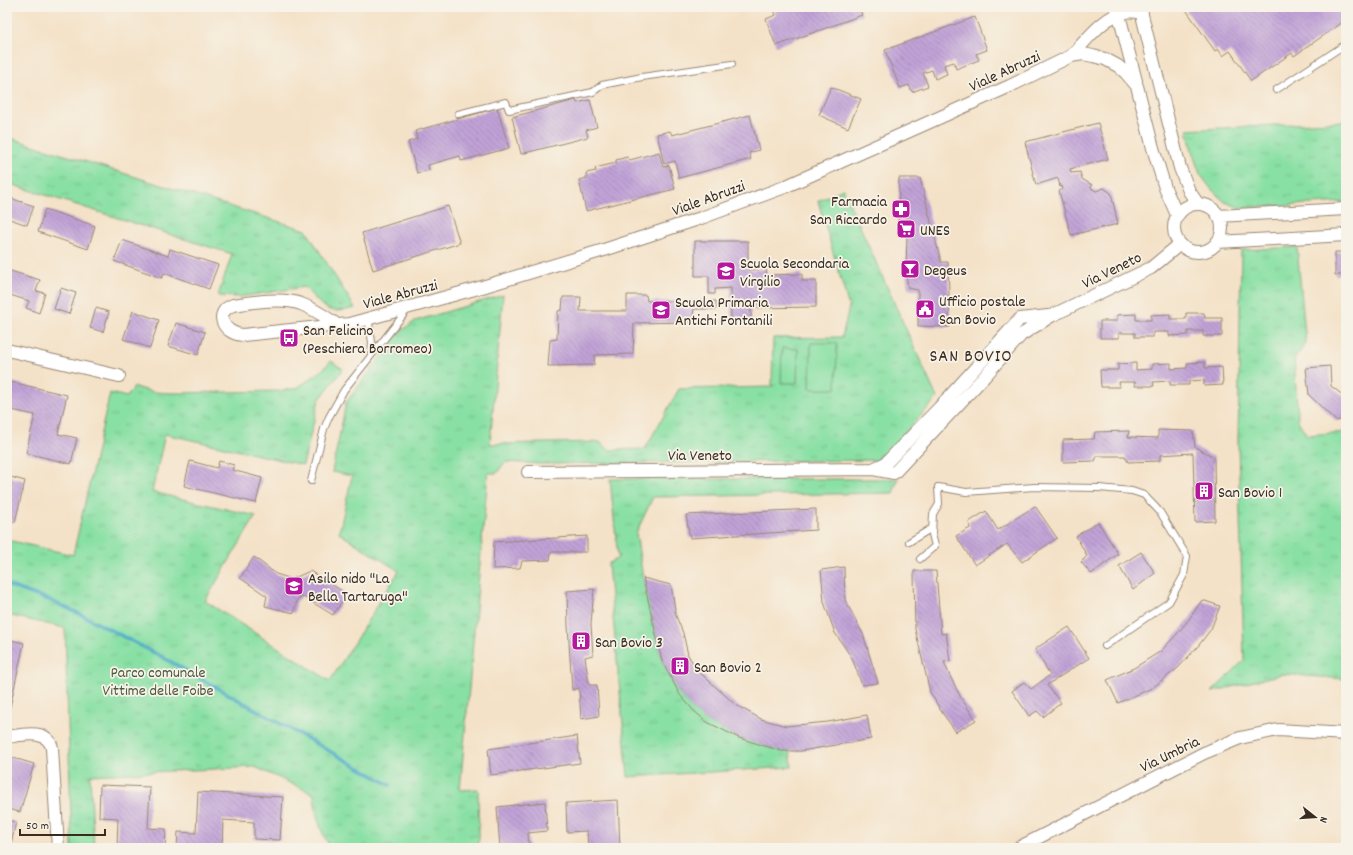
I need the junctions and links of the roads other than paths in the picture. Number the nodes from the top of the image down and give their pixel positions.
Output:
1 (1118, 10) edge
2 (1141, 10) edge
3 (1346, 44) edge
4 (1071, 56) junction
5 (732, 64) dead end
6 (1137, 86) junction
7 (1276, 90) dead end
8 (458, 114) dead end
9 (1198, 204) junction
10 (1346, 209) edge
11 (1177, 216) junction
12 (1218, 216) junction
13 (1346, 235) edge
14 (1216, 242) junction
15 (1180, 244) junction
16 (410, 306) junction
17 (368, 318) junction
18 (340, 326) junction
19 (7, 350) edge
20 (371, 356) junction
21 (119, 376) dead end
22 (528, 472) dead end
23 (311, 481) dead end
24 (932, 528) junction
25 (910, 542) dead end
26 (920, 559) dead end
27 (1105, 646) dead end
28 (1346, 734) edge
29 (7, 737) edge
30 (58, 848) edge
31 (1018, 848) edge

1 - 2 street
1 - 4 street
1 - 6 street
2 - 9 street
3 - 7 lane
4 - 6 street
4 - 16 street, Viale Abruzzi
5 - 8 lane
6 - 11 street
9 - 11 street
9 - 12 street
10 - 12 street
11 - 15 street
12 - 14 street
13 - 14 street
14 - 15 street
15 - 22 street, Via Veneto
16 - 17 street, Viale Abruzzi
16 - 20 lane
17 - 18 street, Viale Abruzzi
17 - 20 lane
18 - 18 street, Viale Abruzzi
19 - 21 street
20 - 23 lane
24 - 25 lane
24 - 26 lane
24 - 27 lane
28 - 31 street, Via Umbria
29 - 30 street

